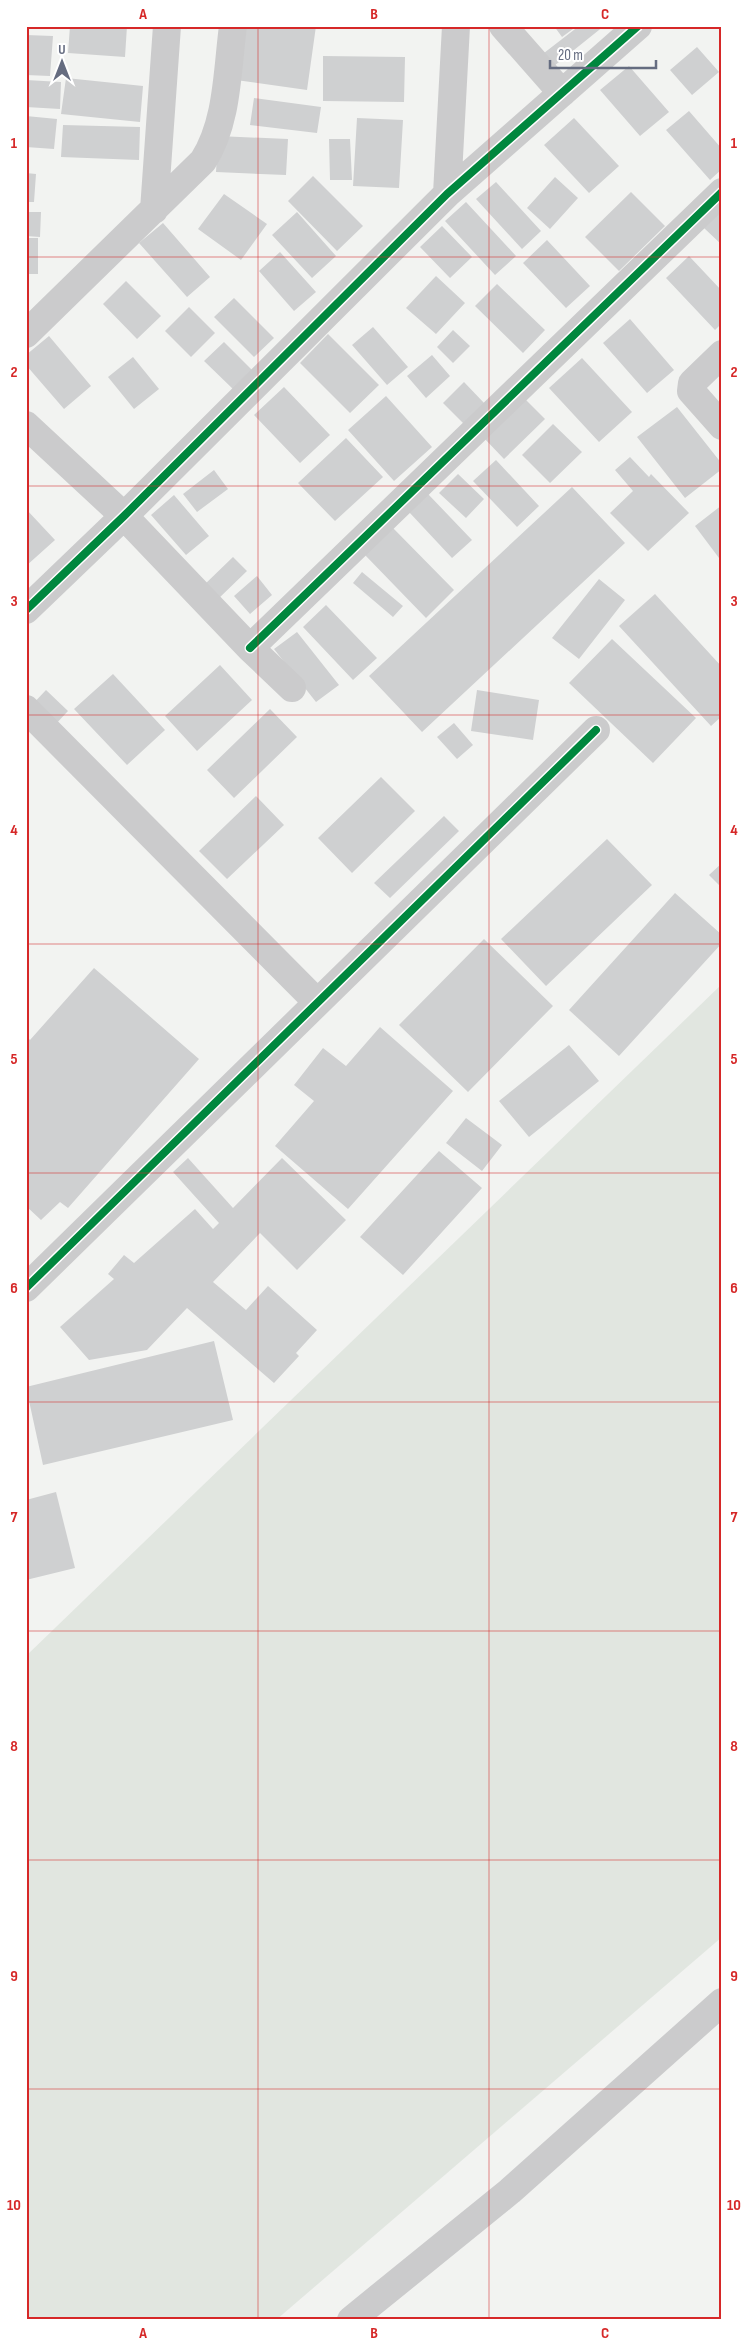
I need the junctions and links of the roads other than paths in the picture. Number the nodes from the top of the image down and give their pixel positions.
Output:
1 (167, 26) edge
2 (233, 26) edge
3 (456, 26) edge
4 (503, 26) edge
5 (638, 26) edge
6 (562, 93) junction
7 (722, 192) edge
8 (447, 194) junction
9 (154, 210) junction
10 (26, 334) edge
11 (722, 354) edge
12 (26, 425) edge
13 (722, 426) edge
14 (124, 516) junction
15 (26, 610) edge
16 (250, 648) junction
17 (292, 688) dead end
18 (26, 709) edge
19 (596, 730) dead end
20 (317, 1002) junction
21 (26, 1288) edge
22 (722, 2002) edge
23 (350, 2320) edge

1 - 9 street
2 - 9 street
3 - 8 street
4 - 6 street
5 - 6 street
6 - 8 street
7 - 16 street
8 - 14 street
9 - 10 street
11 - 13 street
12 - 14 street
14 - 15 street
14 - 16 street
16 - 17 street
18 - 20 street
19 - 20 street
20 - 21 street
22 - 23 street

